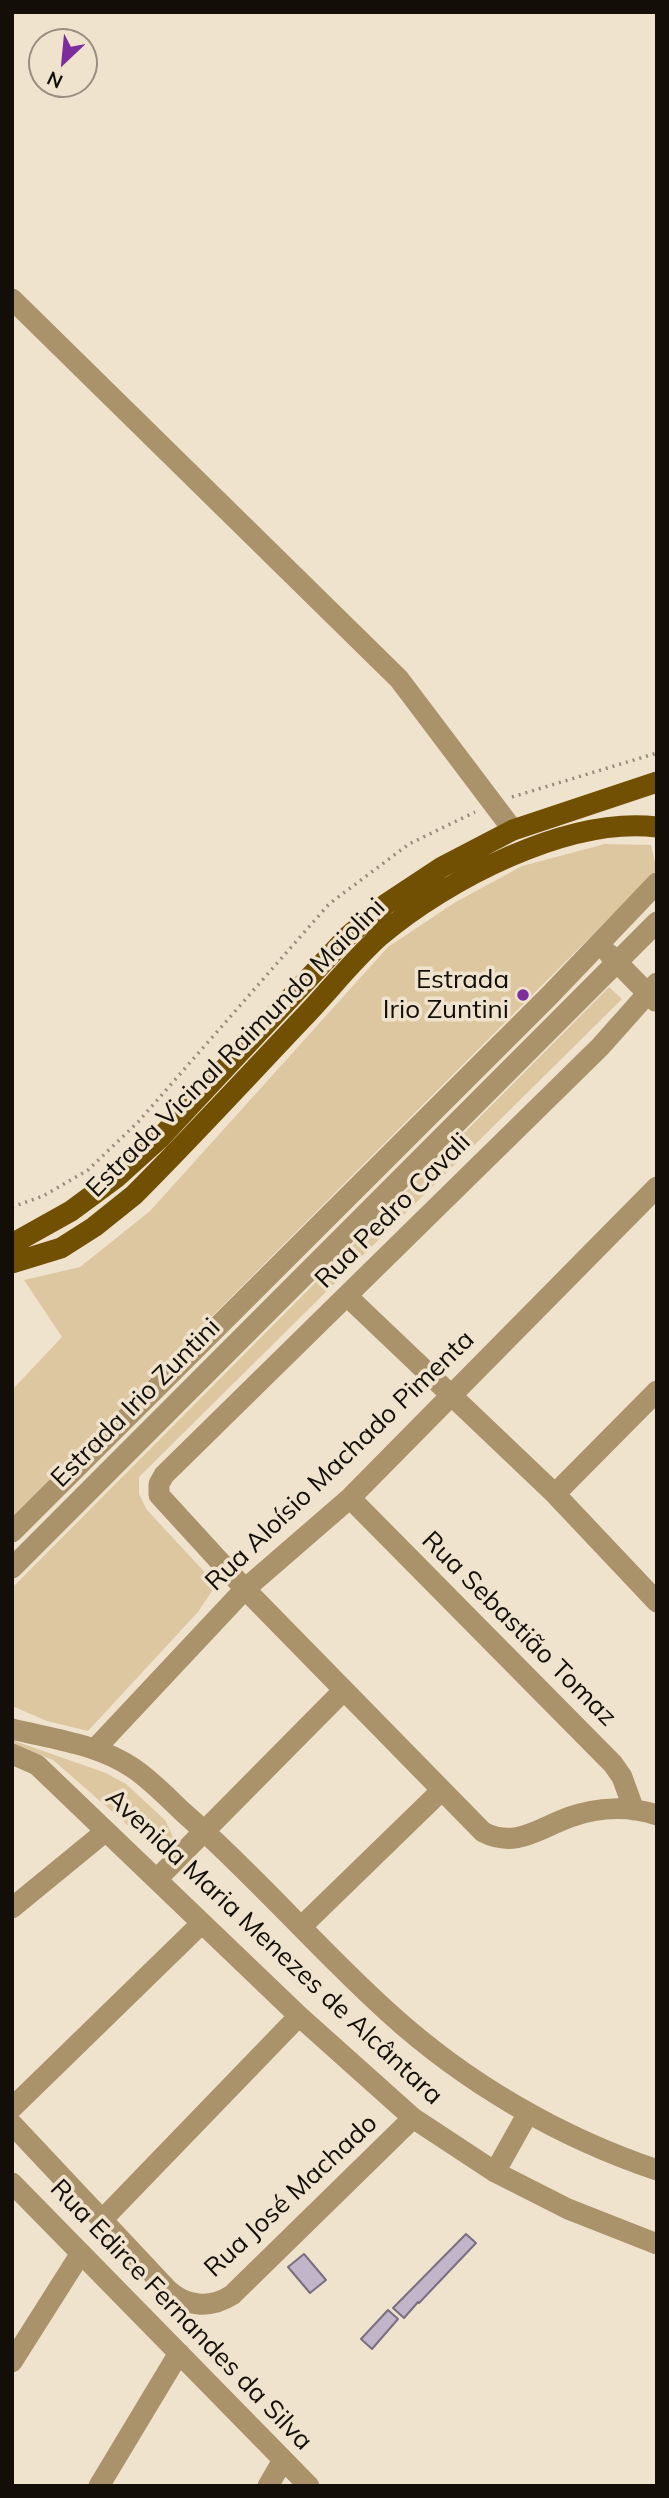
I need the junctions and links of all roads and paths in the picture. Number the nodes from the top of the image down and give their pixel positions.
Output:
1 (12, 299) edge
2 (657, 782) edge
3 (657, 827) edge
4 (513, 830) junction
5 (657, 883) edge
6 (657, 922) edge
7 (600, 944) junction
8 (617, 962) junction
9 (654, 993) edge
10 (657, 1187) edge
11 (12, 1244) edge
12 (12, 1263) edge
13 (347, 1296) junction
14 (451, 1395) junction
15 (655, 1395) edge
16 (555, 1494) junction
17 (350, 1498) junction
18 (12, 1532) edge
19 (12, 1568) edge
20 (245, 1589) junction
21 (657, 1602) edge
22 (344, 1690) junction
23 (12, 1729) edge
24 (95, 1749) junction
25 (12, 1754) edge
26 (441, 1791) junction
27 (634, 1810) junction
28 (657, 1815) edge
29 (106, 1831) junction
30 (205, 1832) junction
31 (157, 1879) junction
32 (12, 1908) edge
33 (202, 1923) junction
34 (302, 1926) junction
35 (299, 2016) junction
36 (12, 2108) edge
37 (528, 2113) junction
38 (413, 2118) junction
39 (12, 2124) edge
40 (654, 2165) edge
41 (495, 2172) junction
42 (12, 2183) edge
43 (102, 2220) junction
44 (657, 2244) edge
45 (81, 2253) junction
46 (179, 2353) junction
47 (12, 2362) edge
48 (284, 2460) junction
49 (99, 2486) edge
50 (268, 2486) edge
51 (309, 2486) edge

1 - 4 street
2 - 4 main road, Estrada Vicinal Raimundo Maiolini
3 - 12 main road, Estrada Vicinal Raimundo Maiolini
4 - 11 main road, Estrada Vicinal Raimundo Maiolini
5 - 7 street, Estrada Irio Zuntini
6 - 8 street, Estrada Irio Zuntini
7 - 8 street
7 - 18 street, Estrada Irio Zuntini
8 - 9 street
8 - 19 street, Estrada Irio Zuntini
9 - 13 street, Rua Pedro Cavali
10 - 14 street, Rua Aloísio Machado Pimenta
13 - 14 street
13 - 20 street, Rua Pedro Cavali
14 - 16 street
14 - 17 street, Rua Aloísio Machado Pimenta
15 - 16 street
16 - 21 street
17 - 20 street, Rua Aloísio Machado Pimenta
17 - 27 street, Rua Sebastião Tomaz
20 - 22 street
20 - 24 street, Rua Aloísio Machado Pimenta
22 - 26 street
22 - 30 street
23 - 24 street, Avenida Maria Menezes de Alcântara
24 - 30 street, Avenida Maria Menezes de Alcântara
25 - 29 street, Avenida Maria Menezes de Alcântara
26 - 27 street
26 - 34 street
27 - 28 street
29 - 31 street, Avenida Maria Menezes de Alcântara
29 - 32 street
30 - 31 street
30 - 34 street, Avenida Maria Menezes de Alcântara
31 - 33 street, Avenida Maria Menezes de Alcântara
33 - 35 street, Avenida Maria Menezes de Alcântara
33 - 36 street
34 - 37 street, Avenida Maria Menezes de Alcântara
35 - 38 street, Avenida Maria Menezes de Alcântara
35 - 43 street
37 - 40 street, Avenida Maria Menezes de Alcântara
37 - 41 street
38 - 41 street, Avenida Maria Menezes de Alcântara
38 - 43 street, Rua José Machado
39 - 43 street
41 - 44 street, Avenida Maria Menezes de Alcântara
42 - 45 street, Rua Edirce Fernandes da Silva
45 - 46 street, Rua Edirce Fernandes da Silva
45 - 47 street
46 - 48 street, Rua Edirce Fernandes da Silva
46 - 49 street
48 - 50 street
48 - 51 street, Rua Edirce Fernandes da Silva

